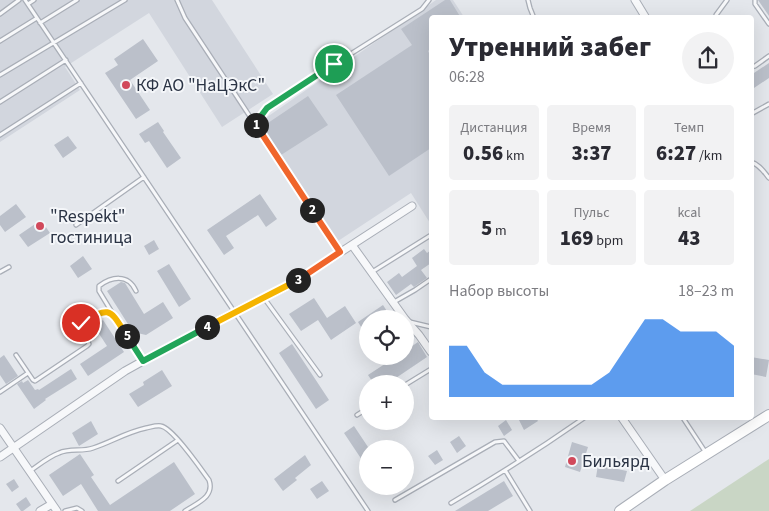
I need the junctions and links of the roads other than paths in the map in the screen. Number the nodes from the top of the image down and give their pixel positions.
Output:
1 (19, 0) edge
2 (34, 0) edge
3 (77, 0) edge
4 (126, 0) edge
5 (177, 0) edge
6 (428, 0) edge
7 (528, 0) edge
8 (635, 0) edge
9 (726, 0) edge
10 (755, 0) edge
11 (26, 2) edge
12 (0, 14) edge
13 (533, 15) edge
14 (644, 15) edge
15 (716, 15) edge
16 (37, 18) junction
17 (40, 23) junction
18 (769, 24) edge
19 (0, 41) edge
20 (54, 43) junction
21 (769, 56) edge
22 (66, 60) junction
23 (754, 66) edge
24 (0, 75) edge
25 (81, 83) junction
26 (0, 102) edge
27 (769, 104) edge
28 (754, 112) edge
29 (255, 124) junction
30 (0, 135) edge
31 (754, 163) edge
32 (144, 177) junction
33 (769, 178) edge
34 (412, 206) dead end
35 (76, 225) dead end
36 (429, 236) edge
37 (352, 245) junction
38 (340, 252) junction
39 (9, 267) dead end
40 (0, 272) edge
41 (371, 272) junction
42 (429, 280) edge
43 (136, 290) dead end
44 (264, 297) junction
45 (393, 303) junction
46 (398, 310) edge
47 (235, 312) junction
48 (113, 315) junction
49 (414, 322) edge
50 (429, 326) edge
51 (414, 329) edge
52 (429, 349) edge
53 (16, 355) dead end
54 (143, 361) junction
55 (429, 370) edge
56 (28, 373) junction
57 (320, 375) dead end
58 (414, 379) edge
59 (0, 392) edge
60 (769, 416) edge
61 (581, 420) edge
62 (623, 420) edge
63 (685, 420) edge
64 (0, 428) edge
65 (178, 440) junction
66 (13, 448) junction
67 (706, 454) junction
68 (0, 457) edge
69 (519, 461) junction
70 (506, 470) junction
71 (30, 472) junction
72 (665, 480) junction
73 (118, 481) dead end
74 (396, 500) dead end
75 (451, 503) dead end
76 (52, 504) junction
77 (40, 511) edge
78 (56, 511) edge
79 (65, 511) edge
80 (82, 511) edge
81 (185, 511) edge
82 (368, 511) edge
83 (530, 511) edge
84 (620, 511) edge

1 - 12 lane
2 - 11 lane
3 - 17 lane
4 - 20 lane
5 - 29 lane
6 - 29 lane
7 - 13 lane
8 - 14 street
9 - 15 lane
10 - 18 lane
11 - 16 lane
16 - 17 lane
16 - 19 lane
17 - 20 lane
20 - 22 lane
20 - 24 lane
21 - 23 lane
22 - 25 lane
22 - 26 lane
25 - 30 lane
25 - 32 lane
27 - 28 lane
29 - 38 lane
31 - 33 lane
32 - 35 lane
32 - 47 lane
34 - 37 street
36 - 41 lane
37 - 38 street
37 - 41 street
38 - 44 street
39 - 40 lane
41 - 45 street
42 - 45 lane
43 - 48 lane
44 - 47 street
44 - 57 lane
45 - 46 street
47 - 54 street
47 - 82 lane
48 - 54 lane
48 - 56 lane
49 - 50 lane
51 - 52 street
53 - 56 lane
54 - 66 street
55 - 58 lane
56 - 59 lane
60 - 67 main road
61 - 69 lane
62 - 72 street
63 - 67 lane
64 - 66 street
65 - 71 lane
65 - 73 lane
65 - 81 lane
66 - 68 street
66 - 71 street
67 - 72 main road
69 - 70 lane
69 - 74 lane
70 - 75 lane
70 - 83 lane
71 - 76 street
72 - 84 main road
76 - 77 street
76 - 78 street
79 - 80 lane

